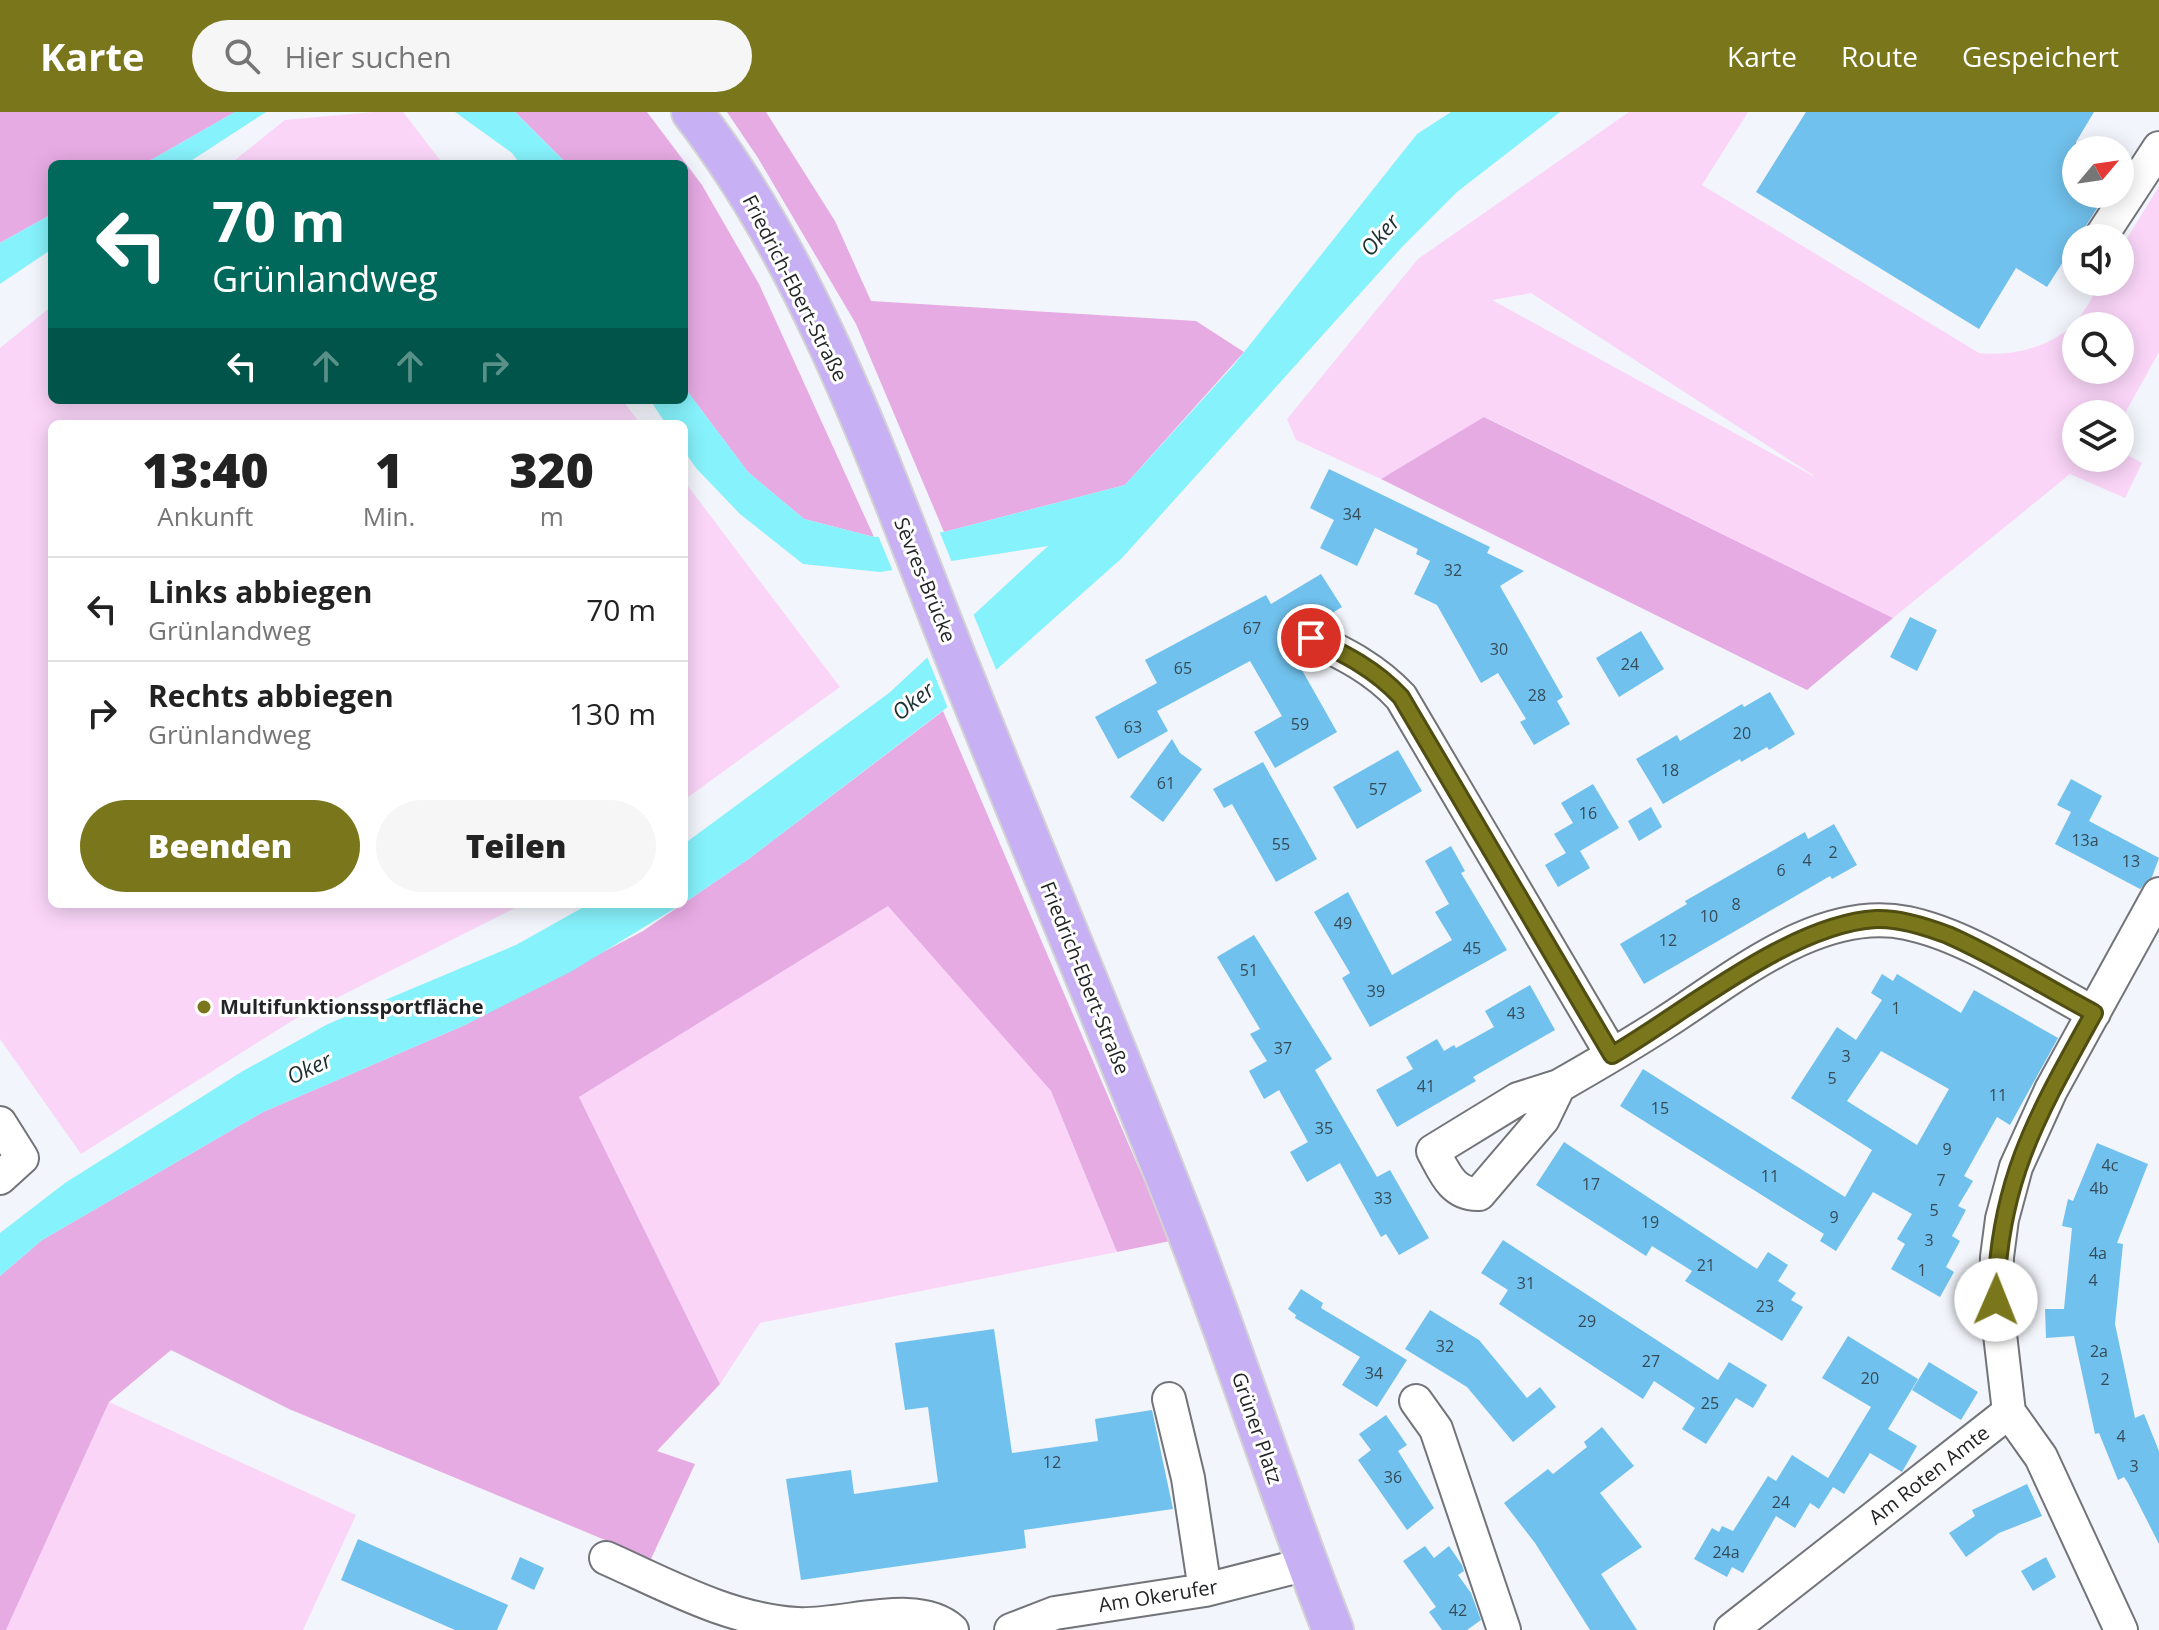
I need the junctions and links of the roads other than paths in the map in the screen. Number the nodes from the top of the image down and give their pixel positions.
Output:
1 (692, 112) edge
2 (2159, 148) edge
3 (2109, 224) edge
4 (864, 428) joint
5 (1311, 638) dead end
6 (986, 732) joint
7 (2159, 894) edge
8 (2094, 1013) junction
9 (1612, 1055) junction
10 (1559, 1086) dead end
11 (0, 1123) edge
12 (0, 1178) edge
13 (1185, 1224) joint
14 (1169, 1399) dead end
15 (1416, 1401) dead end
16 (2009, 1412) junction
17 (606, 1558) dead end
18 (1307, 1564) junction
19 (1205, 1590) junction
20 (952, 1630) edge
21 (1011, 1630) edge
22 (1333, 1630) edge
23 (1504, 1630) edge
24 (1731, 1630) edge
25 (2121, 1630) edge

1 - 4 main road, Friedrich-Ebert-Straße
2 - 3 street
4 - 6 main road, Sèvres-Brücke
5 - 9 street
6 - 13 main road, Friedrich-Ebert-Straße
7 - 8 street
8 - 9 street
8 - 16 street
9 - 10 street
11 - 12 street
13 - 18 main road, Grüner Platz
14 - 19 street
15 - 23 street
16 - 24 street, Am Roten Amte
16 - 25 street, Am Roten Amte
17 - 20 street
18 - 19 street, Am Okerufer
18 - 22 main road, Grüner Platz
19 - 21 street, Am Okerufer

